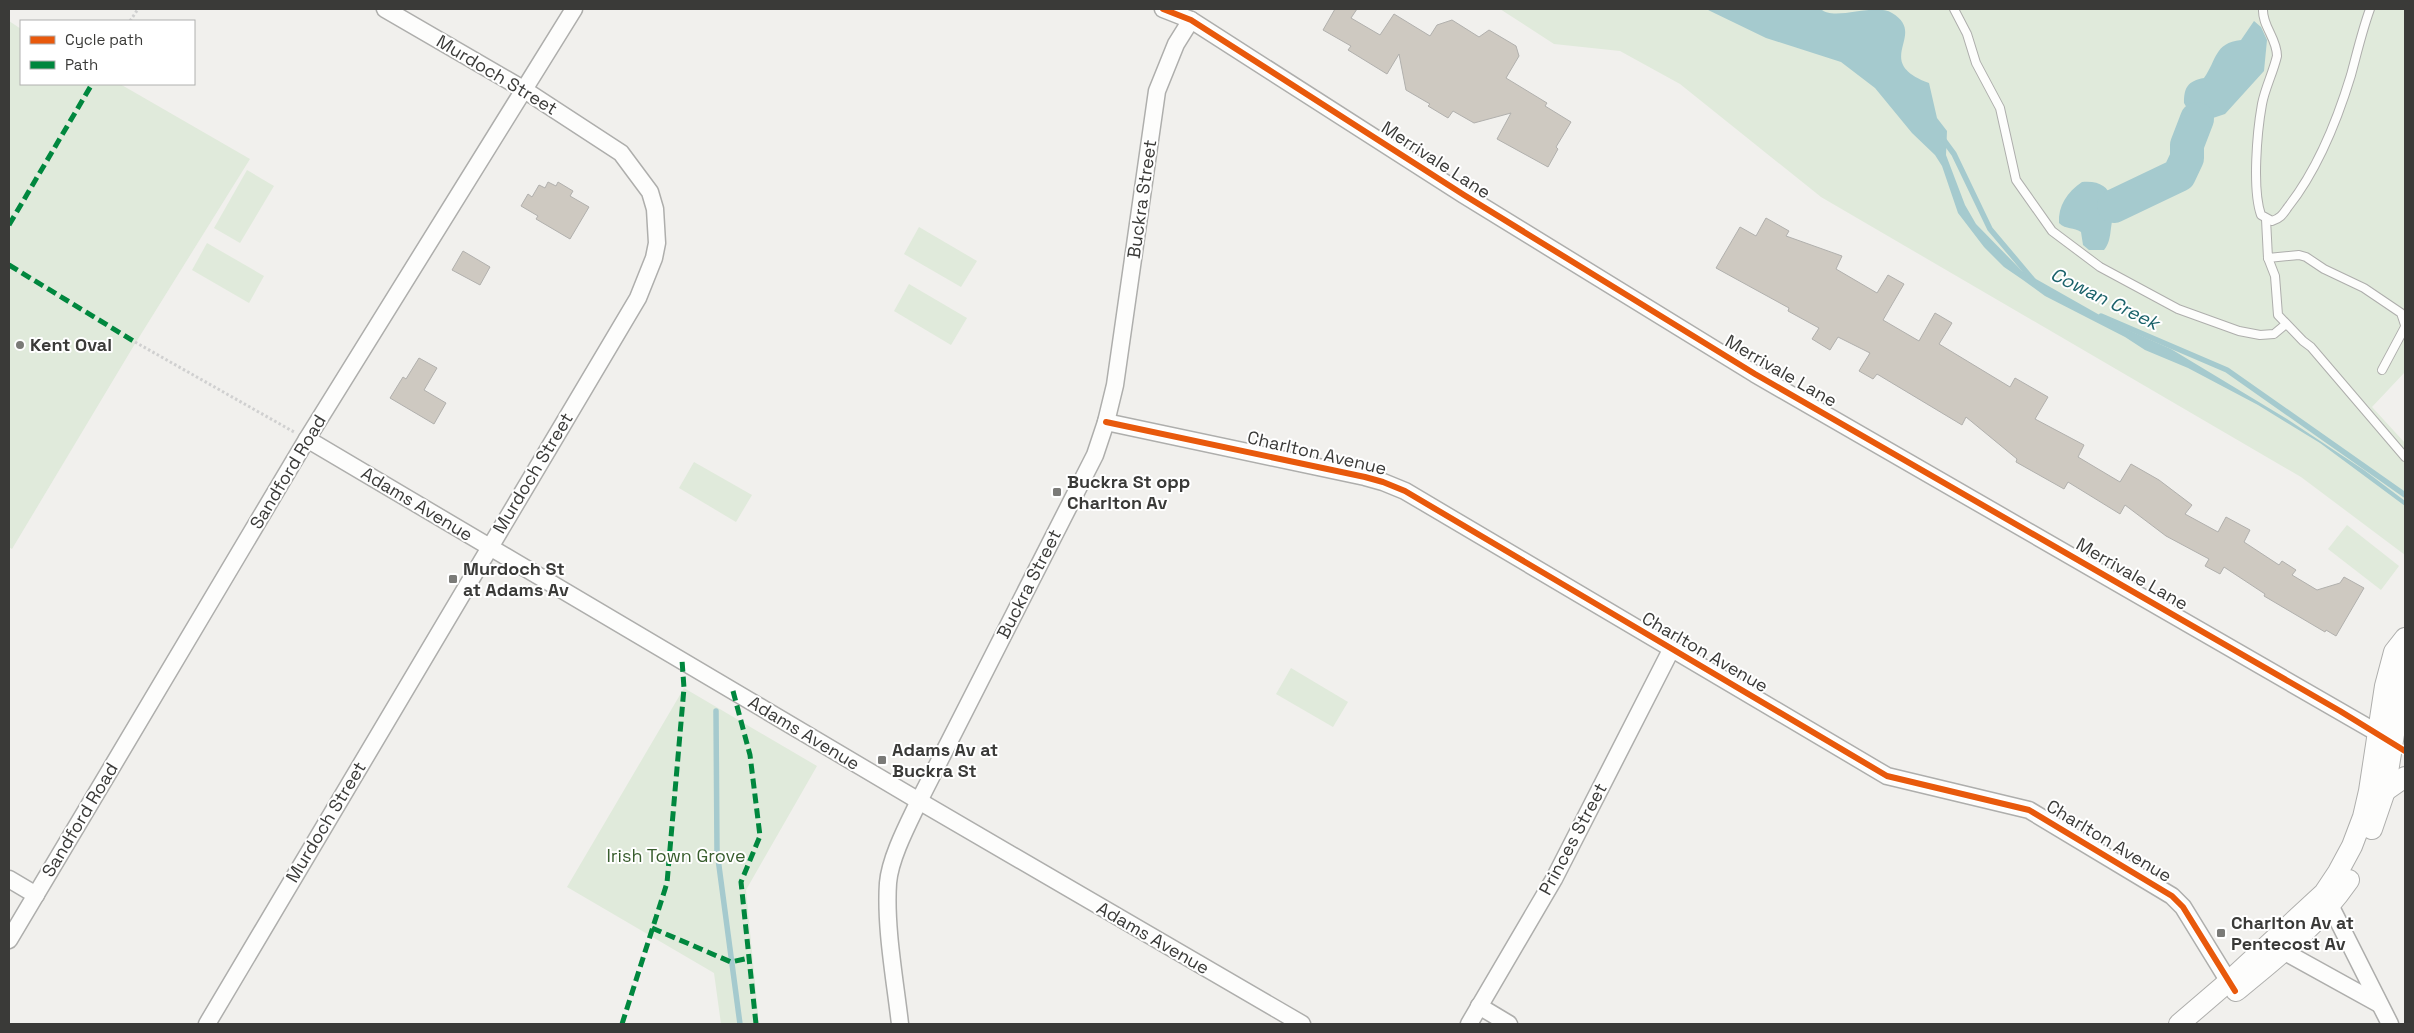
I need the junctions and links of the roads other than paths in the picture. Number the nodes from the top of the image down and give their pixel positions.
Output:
1 (385, 9) edge
2 (574, 9) edge
3 (1163, 9) edge
4 (1954, 9) edge
5 (2263, 9) edge
6 (2370, 9) edge
7 (1191, 20) junction
8 (523, 89) junction
9 (2266, 219) junction
10 (2268, 258) junction
11 (2286, 324) junction
12 (2405, 326) edge
13 (2382, 370) dead end
14 (1106, 422) junction
15 (307, 439) junction
16 (2405, 457) edge
17 (489, 546) junction
18 (2405, 638) edge
19 (1670, 650) junction
20 (2405, 665) edge
21 (2392, 742) edge
22 (2405, 777) edge
23 (2384, 791) junction
24 (918, 801) junction
25 (9, 879) edge
26 (36, 895) junction
27 (2327, 899) junction
28 (9, 940) edge
29 (2285, 952) junction
30 (2232, 987) junction
31 (2379, 1004) junction
32 (1479, 1006) junction
33 (207, 1024) edge
34 (900, 1024) edge
35 (1302, 1024) edge
36 (1469, 1024) edge
37 (1509, 1024) edge
38 (2179, 1024) edge
39 (2194, 1024) edge
40 (2390, 1024) edge

1 - 8 street, Murdoch Street
2 - 8 street, Sandford Road
3 - 7 street, Merrivale Lane
4 - 11 lane
5 - 9 lane
6 - 9 lane
7 - 14 street, Buckra Street
7 - 21 street, Merrivale Lane
8 - 15 street, Sandford Road
8 - 17 street, Murdoch Street
9 - 10 lane
10 - 11 lane
10 - 12 lane
11 - 16 lane
12 - 13 lane
14 - 19 street, Charlton Avenue
14 - 24 street, Buckra Street
15 - 17 street, Adams Avenue
15 - 26 street, Sandford Road
17 - 24 street, Adams Avenue
17 - 33 street, Murdoch Street
18 - 21 street
19 - 30 street, Charlton Avenue
19 - 32 street, Princes Street
20 - 21 street
21 - 23 street
21 - 27 street
22 - 23 street
23 - 27 street
24 - 34 street, Buckra Street
24 - 35 street, Adams Avenue
25 - 26 street
26 - 28 street, Sandford Road
27 - 29 street
27 - 30 street
27 - 31 street
29 - 30 street
29 - 31 street
30 - 38 street
30 - 39 street
31 - 40 street
32 - 36 street, Princes Street
32 - 37 street

